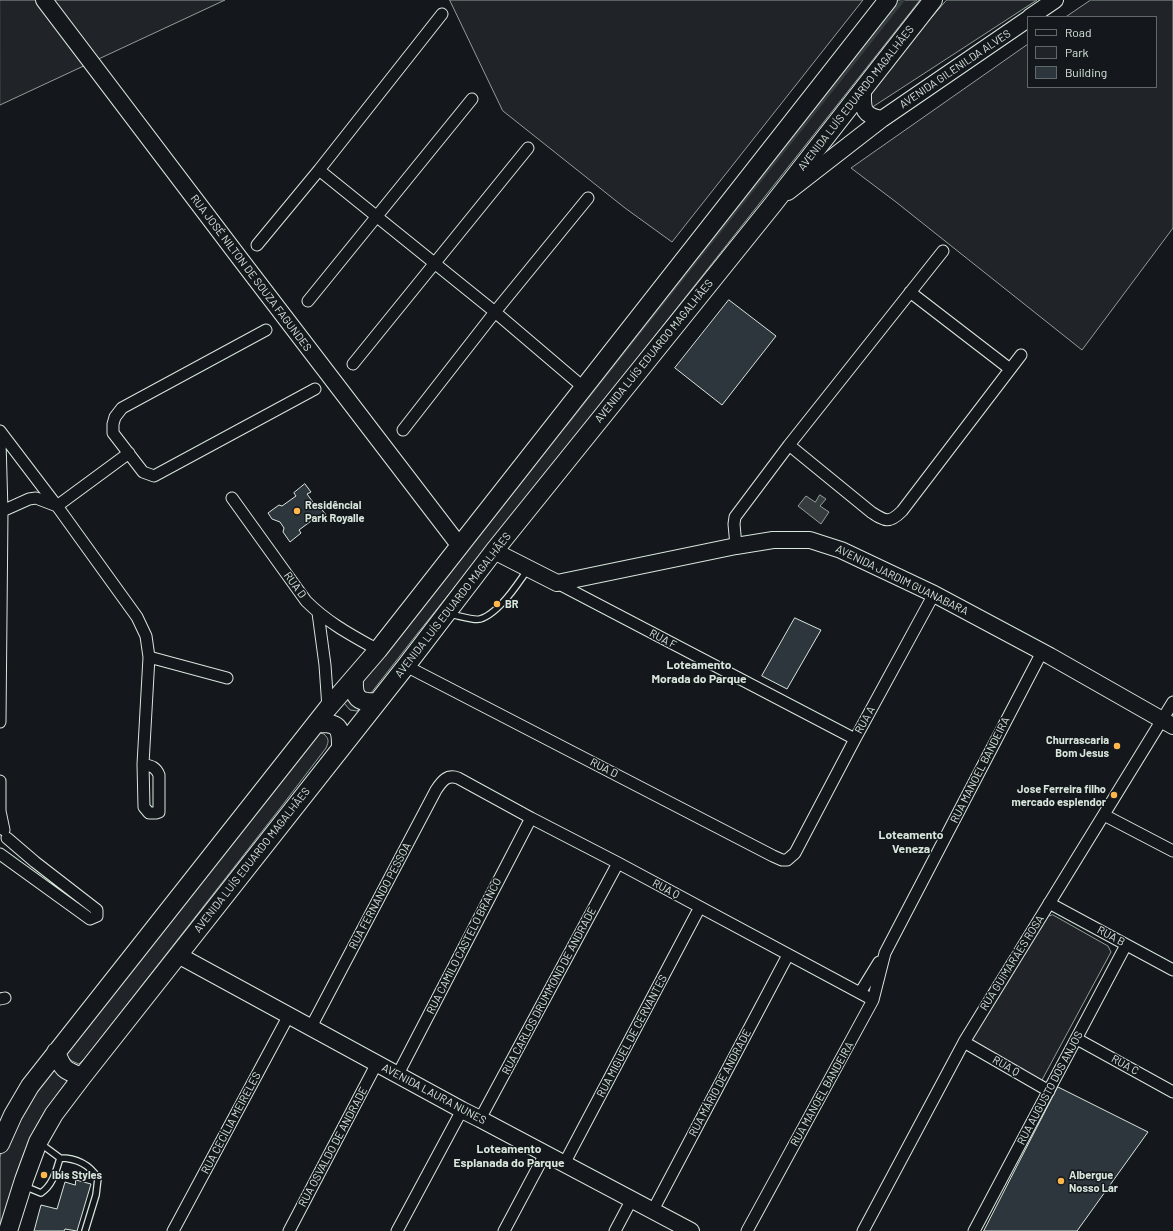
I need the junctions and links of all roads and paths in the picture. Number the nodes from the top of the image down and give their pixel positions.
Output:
1 (44, 0) edge
2 (888, 0) edge
3 (933, 0) edge
4 (1055, 0) edge
5 (442, 14) dead end
6 (1032, 16) edge
7 (1027, 19) edge
8 (863, 90) junction
9 (472, 99) dead end
10 (882, 119) junction
11 (528, 148) dead end
12 (319, 170) junction
13 (588, 198) dead end
14 (774, 203) junction
15 (377, 216) junction
16 (257, 245) dead end
17 (943, 251) dead end
18 (435, 263) junction
19 (910, 292) junction
20 (308, 301) dead end
21 (495, 312) junction
22 (266, 330) dead end
23 (1021, 355) dead end
24 (353, 364) dead end
25 (1010, 369) junction
26 (583, 387) junction
27 (315, 389) dead end
28 (403, 430) dead end
29 (0, 431) edge
30 (0, 441) edge
31 (789, 445) junction
32 (129, 453) junction
33 (232, 498) dead end
34 (57, 506) junction
35 (1, 512) edge
36 (459, 545) junction
37 (736, 546) junction
38 (494, 551) junction
39 (528, 569) junction
40 (557, 583) junction
41 (934, 594) junction
42 (318, 613) junction
43 (445, 614) junction
44 (378, 650) junction
45 (1042, 652) junction
46 (149, 657) junction
47 (406, 666) junction
48 (227, 678) dead end
49 (354, 679) junction
50 (377, 702) junction
51 (1173, 702) edge
52 (328, 708) junction
53 (0, 722) edge
54 (317, 723) junction
55 (1167, 724) edge
56 (854, 739) junction
57 (341, 747) junction
58 (143, 764) dead end
59 (458, 778) joint
60 (0, 781) edge
61 (1104, 814) junction
62 (531, 818) junction
63 (4, 832) edge
64 (797, 848) joint
65 (0, 850) edge
66 (1173, 851) edge
67 (0, 854) edge
68 (618, 863) junction
69 (1049, 903) junction
70 (700, 907) junction
71 (1126, 944) junction
72 (885, 953) junction
73 (178, 955) junction
74 (788, 955) junction
75 (1173, 970) edge
76 (860, 993) junction
77 (873, 1000) junction
78 (289, 1016) junction
79 (311, 1027) junction
80 (1077, 1039) junction
81 (964, 1042) junction
82 (56, 1052) junction
83 (377, 1063) junction
84 (398, 1074) junction
85 (82, 1077) junction
86 (1048, 1091) junction
87 (1173, 1092) edge
88 (462, 1110) junction
89 (480, 1119) junction
90 (38, 1142) junction
91 (0, 1144) edge
92 (545, 1154) junction
93 (60, 1158) junction
94 (564, 1164) junction
95 (22, 1186) junction
96 (632, 1200) junction
97 (653, 1210) junction
98 (87, 1230) edge
99 (8, 1231) edge
100 (173, 1231) edge
101 (289, 1231) edge
102 (397, 1231) edge
103 (504, 1231) edge
104 (615, 1231) edge
105 (691, 1231) edge
106 (747, 1231) edge
107 (863, 1231) edge
108 (974, 1231) edge

1 - 36 street, RUA JOSÉ NILTON DE SOUZA FAGUNDES
2 - 26 main road
3 - 8 main road, AVENIDA LUÍS EDUARDO MAGALHÃES
4 - 6 street, AVENIDA GILENILDA ALVES
5 - 12 street
7 - 10 street, AVENIDA GILENILDA ALVES
8 - 10 street
8 - 14 main road, AVENIDA LUÍS EDUARDO MAGALHÃES
9 - 15 street
10 - 14 street, AVENIDA GILENILDA ALVES
11 - 18 street
12 - 15 street
12 - 16 street
13 - 21 street
14 - 38 main road, AVENIDA LUÍS EDUARDO MAGALHÃES
15 - 18 street
15 - 20 street
17 - 19 street
18 - 21 street
18 - 24 street
19 - 25 street
19 - 31 street
21 - 26 street
21 - 28 street
22 - 32 street
23 - 25 street
25 - 31 street
26 - 36 main road
27 - 32 street
29 - 34 street
30 - 35 street
31 - 37 street
32 - 34 street
33 - 42 street, RUA D
34 - 35 street
34 - 46 street
35 - 53 street
36 - 44 main road
37 - 40 street, AVENIDA JARDIM GUANABARA
37 - 41 street, AVENIDA JARDIM GUANABARA
38 - 39 street
38 - 43 main road, AVENIDA LUÍS EDUARDO MAGALHÃES
39 - 40 street
39 - 43 lane
40 - 56 street, RUA F
41 - 45 street, AVENIDA JARDIM GUANABARA
41 - 56 street, RUA A
42 - 44 street, RUA D
42 - 52 street
43 - 47 main road, AVENIDA LUÍS EDUARDO MAGALHÃES
44 - 49 main road
45 - 55 street, AVENIDA JARDIM GUANABARA
45 - 72 street, RUA MANOEL BANDEIRA
46 - 48 street
46 - 58 street
47 - 50 main road, AVENIDA LUÍS EDUARDO MAGALHÃES
47 - 64 street, RUA D
49 - 50 main road
49 - 52 main road
50 - 57 main road, AVENIDA LUÍS EDUARDO MAGALHÃES
51 - 55 street, RUA GUIMARÃES ROSA
52 - 54 main road
54 - 57 main road
54 - 82 main road
55 - 61 street, RUA GUIMARÃES ROSA
56 - 64 street, RUA A
57 - 73 main road, AVENIDA LUÍS EDUARDO MAGALHÃES
59 - 62 street, RUA Q
59 - 79 street, RUA FERNANDO PESSOA
60 - 63 street
61 - 66 street
61 - 69 street, RUA GUIMARÃES ROSA
62 - 68 street, RUA Q
62 - 84 street, RUA CAMILO CASTELO BRANCO
63 - 65 street
63 - 67 street
68 - 70 street, RUA Q
68 - 89 street, RUA CARLOS DRUMMOND DE ANDRADE
69 - 71 street, RUA B
69 - 81 street, RUA GUIMARÃES ROSA
70 - 74 street, RUA Q
70 - 94 street, RUA MIGUEL DE CERVANTES
71 - 75 street, RUA B
71 - 80 street, RUA AUGUSTO DOS ANJOS
72 - 76 street, RUA MANOEL BANDEIRA
72 - 77 street, RUA MANOEL BANDEIRA
73 - 78 street, AVENIDA LAURA NUNES
73 - 85 main road, AVENIDA LUÍS EDUARDO MAGALHÃES
74 - 76 street, RUA Q
74 - 97 street, RUA MÁRIO DE ANDRADE
76 - 77 street, RUA Q
77 - 106 street, RUA MANOEL BANDEIRA
78 - 79 street, AVENIDA LAURA NUNES
78 - 100 street, RUA CECÍLIA MEIRELES
79 - 83 street, AVENIDA LAURA NUNES
80 - 86 street, RUA AUGUSTO DOS ANJOS
80 - 87 street, RUA C
81 - 86 street, RUA Q
81 - 107 street, RUA GUIMARÃES ROSA
82 - 85 main road
82 - 91 main road
83 - 84 street, AVENIDA LAURA NUNES
83 - 101 street, RUA OSVALDO DE ANDRADE
84 - 88 street, AVENIDA LAURA NUNES
85 - 90 main road, AVENIDA LUÍS EDUARDO MAGALHÃES
86 - 108 street, RUA AUGUSTO DOS ANJOS
88 - 89 street, AVENIDA LAURA NUNES
88 - 102 street
89 - 92 street, AVENIDA LAURA NUNES
90 - 93 lane
90 - 95 main road, AVENIDA LUÍS EDUARDO MAGALHÃES
92 - 94 street, AVENIDA LAURA NUNES
92 - 103 street
93 - 95 lane
93 - 98 lane
94 - 96 street, AVENIDA LAURA NUNES
95 - 99 main road, AVENIDA LUÍS EDUARDO MAGALHÃES
96 - 97 street, AVENIDA LAURA NUNES
96 - 104 street
97 - 105 street, AVENIDA LAURA NUNES

